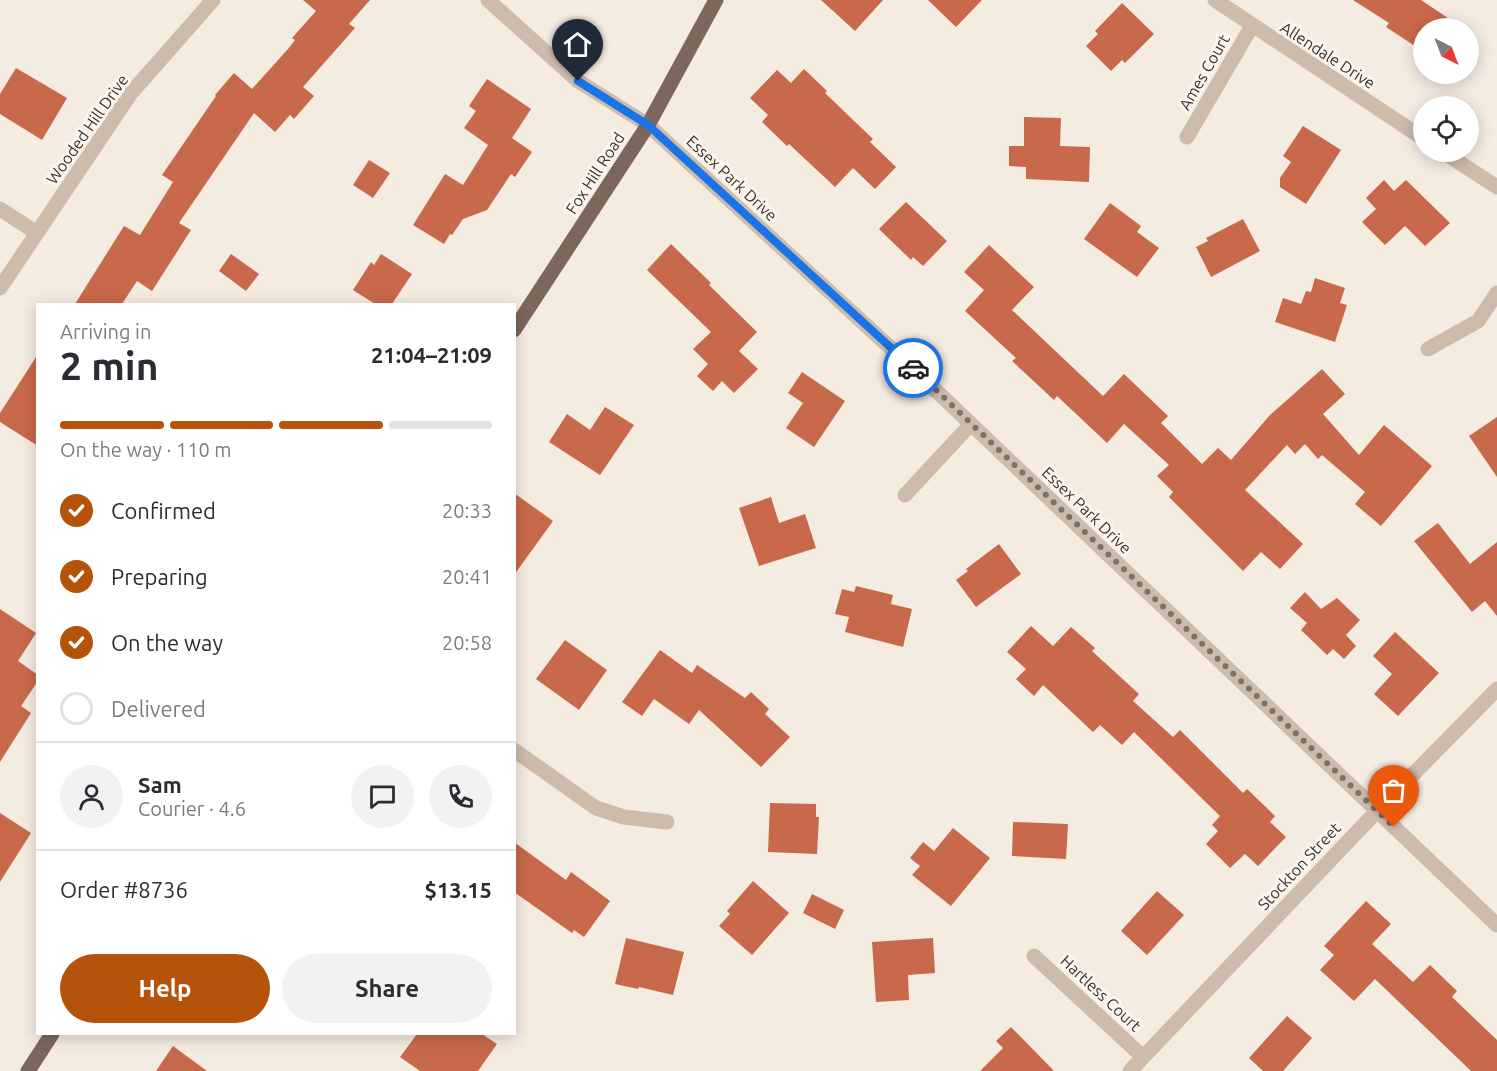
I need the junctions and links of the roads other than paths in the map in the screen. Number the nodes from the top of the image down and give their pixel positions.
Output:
1 (213, 0) edge
2 (488, 0) edge
3 (716, 0) edge
4 (1215, 0) edge
5 (1252, 26) junction
6 (648, 125) junction
7 (1413, 132) edge
8 (1187, 137) dead end
9 (1458, 162) edge
10 (1497, 187) edge
11 (0, 208) edge
12 (37, 233) junction
13 (0, 288) edge
14 (1497, 293) edge
15 (516, 327) edge
16 (1428, 349) dead end
17 (971, 424) junction
18 (905, 495) dead end
19 (1497, 689) edge
20 (516, 751) edge
21 (1377, 811) junction
22 (667, 822) dead end
23 (1497, 925) edge
24 (1034, 956) dead end
25 (51, 1035) edge
26 (1143, 1057) junction
27 (28, 1071) edge
28 (1130, 1071) edge

1 - 12 street, Wooded Hill Drive
2 - 6 street, Essex Park Drive
3 - 6 main road, Fox Hill Road
4 - 5 street, Allendale Drive
5 - 7 street, Allendale Drive
5 - 8 street, Ames Court
6 - 15 main road, Fox Hill Road
6 - 17 street, Essex Park Drive
9 - 10 street
11 - 12 street
12 - 13 street, Wooded Hill Drive
14 - 16 street
17 - 18 street
17 - 21 street, Essex Park Drive
19 - 21 street, Stockton Street
20 - 22 street
21 - 23 street, Essex Park Drive
21 - 26 street, Stockton Street
24 - 26 street, Hartless Court
25 - 27 main road
26 - 28 street, Stockton Street

